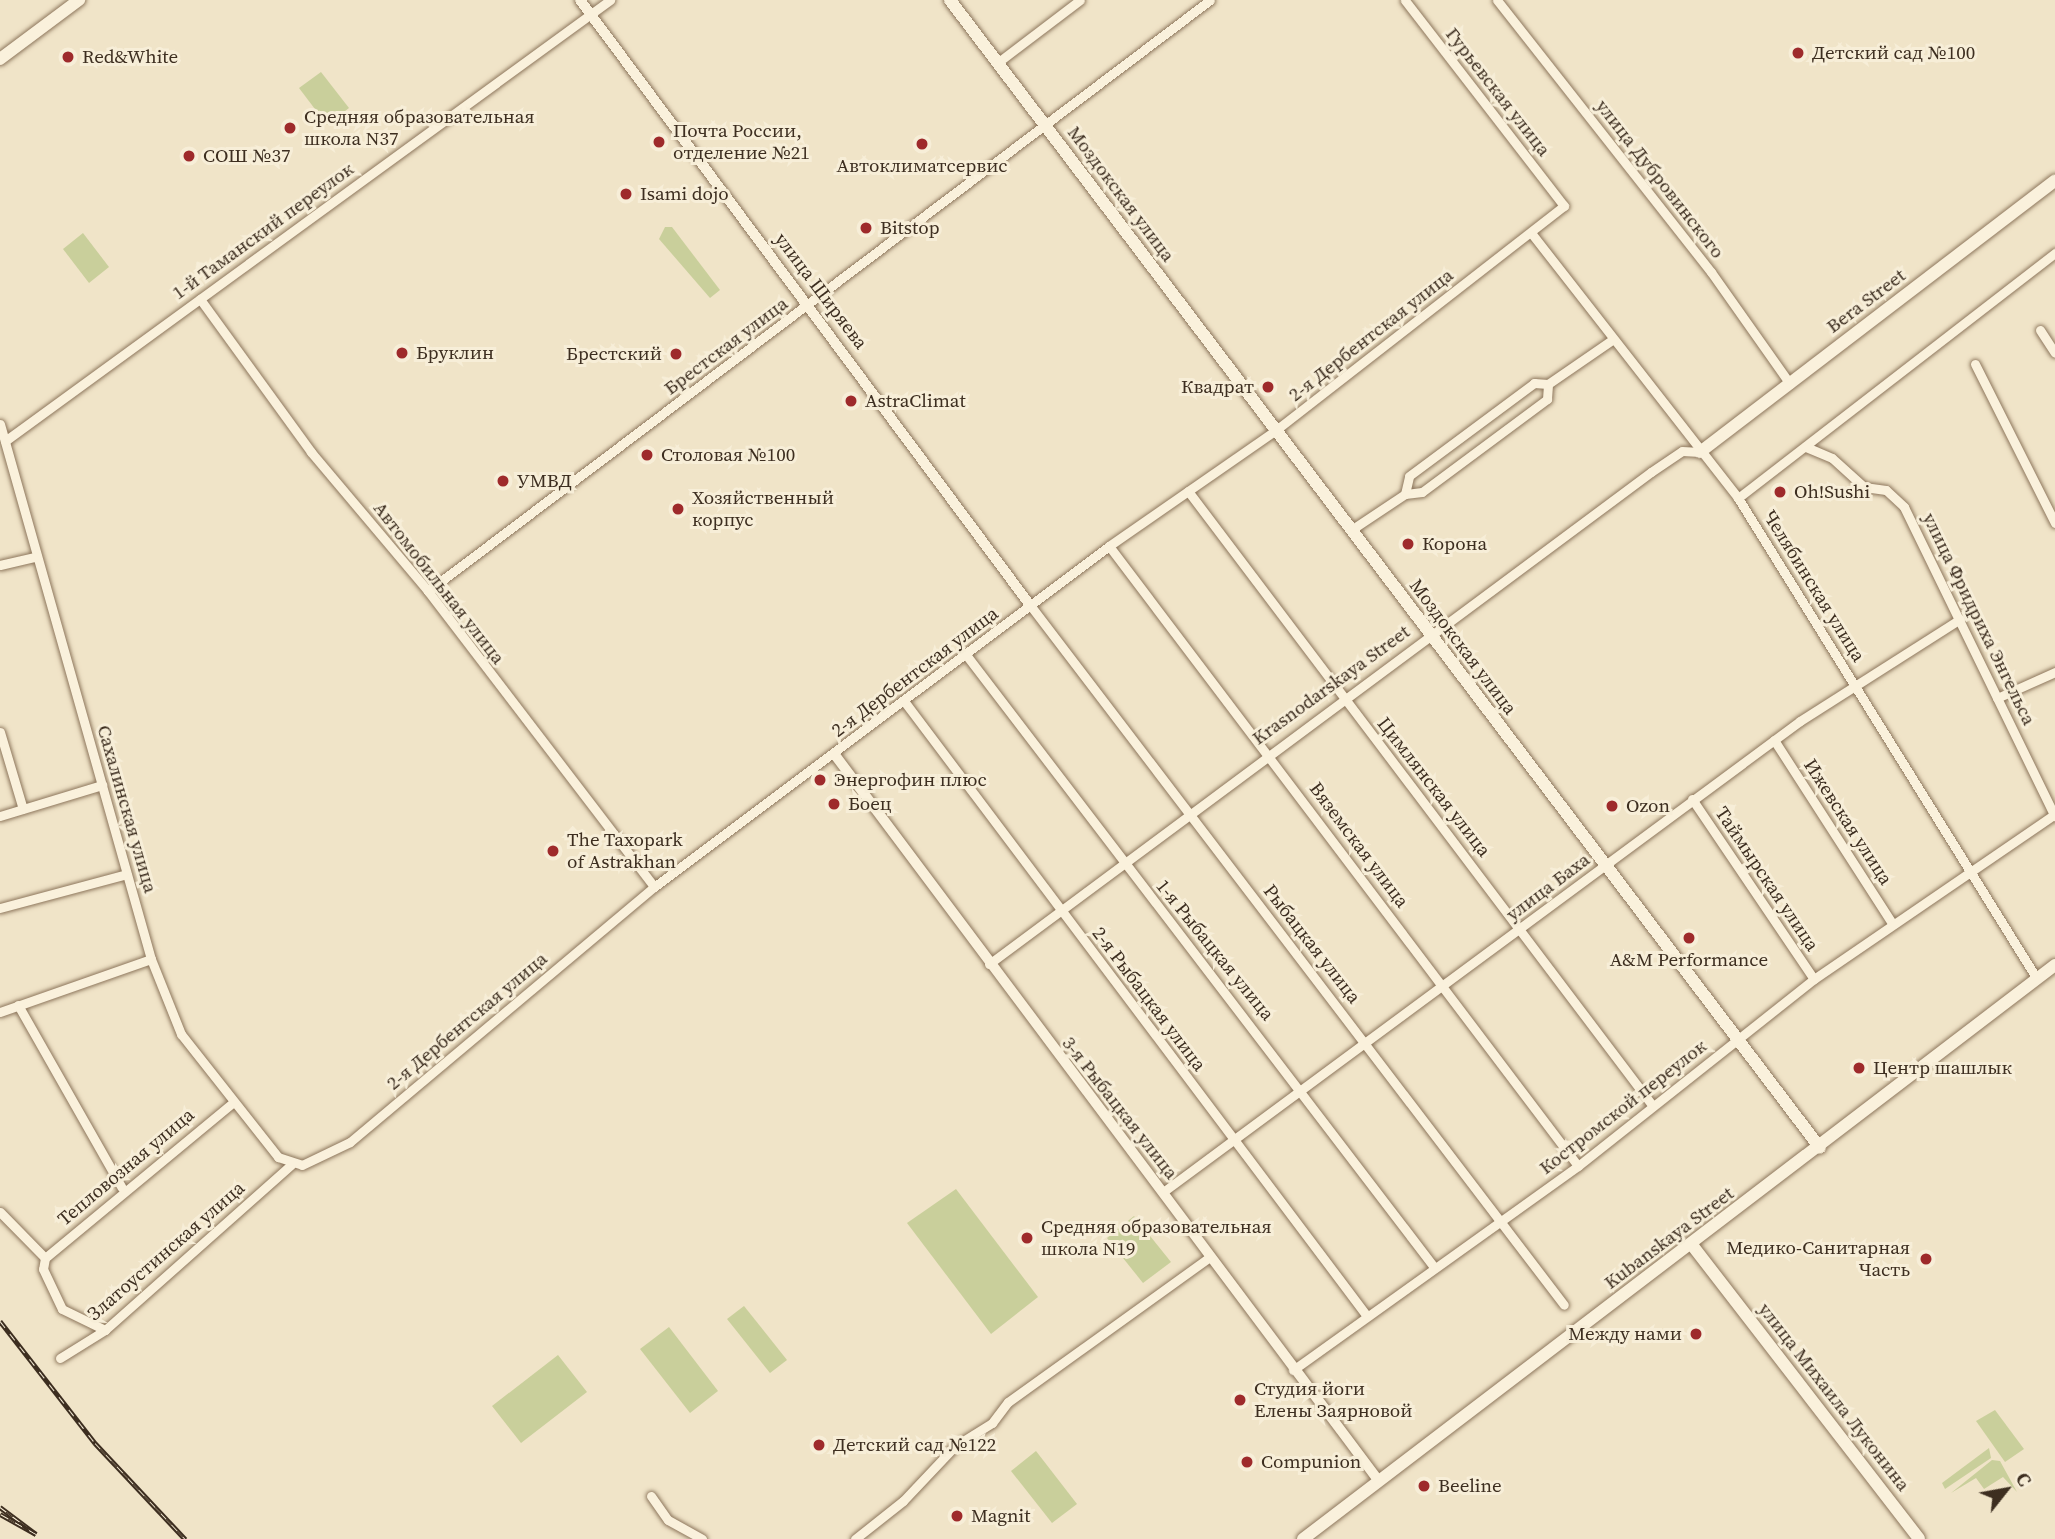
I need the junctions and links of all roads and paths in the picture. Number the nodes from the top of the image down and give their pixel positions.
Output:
1 (79, 0) edge
2 (580, 0) edge
3 (610, 0) edge
4 (951, 0) edge
5 (1080, 0) edge
6 (1210, 0) edge
7 (1405, 0) edge
8 (1497, 0) edge
9 (590, 14) junction
10 (0, 59) edge
11 (998, 63) junction
12 (1045, 127) junction
13 (2055, 181) edge
14 (1564, 206) joint
15 (1531, 234) junction
16 (2055, 253) edge
17 (200, 299) junction
18 (810, 304) junction
19 (2040, 330) dead end
20 (1612, 340) junction
21 (2055, 353) edge
22 (1975, 365) dead end
23 (1548, 384) junction
24 (1790, 384) junction
25 (0, 424) edge
26 (1276, 430) junction
27 (5, 441) junction
28 (1807, 447) junction
29 (1700, 452) junction
30 (1188, 491) junction
31 (1405, 494) junction
32 (1738, 498) junction
33 (2055, 523) edge
34 (1351, 530) junction
35 (1109, 546) junction
36 (36, 557) junction
37 (0, 565) edge
38 (428, 592) junction
39 (1030, 605) junction
40 (1960, 619) junction
41 (1430, 635) junction
42 (967, 656) junction
43 (2054, 674) edge
44 (1854, 682) junction
45 (1342, 697) junction
46 (1997, 698) junction
47 (904, 701) junction
48 (0, 732) edge
49 (1774, 740) junction
50 (1267, 753) junction
51 (835, 755) junction
52 (102, 785) junction
53 (1692, 799) junction
54 (23, 808) junction
55 (1189, 813) junction
56 (2055, 814) edge
57 (0, 816) edge
58 (1123, 862) junction
59 (1603, 866) junction
60 (1970, 867) junction
61 (127, 874) junction
62 (654, 887) junction
63 (0, 908) edge
64 (1059, 910) junction
65 (1892, 923) junction
66 (1523, 928) junction
67 (151, 959) junction
68 (989, 964) junction
69 (2055, 965) edge
70 (2038, 978) junction
71 (1814, 979) junction
72 (1444, 988) junction
73 (18, 1006) junction
74 (0, 1012) edge
75 (1735, 1042) junction
76 (1367, 1043) junction
77 (1306, 1092) junction
78 (230, 1104) junction
79 (1652, 1105) junction
80 (1236, 1143) junction
81 (1820, 1148) junction
82 (291, 1165) junction
83 (1578, 1166) junction
84 (122, 1188) junction
85 (1163, 1192) junction
86 (0, 1212) edge
87 (1498, 1220) junction
88 (1692, 1245) junction
89 (1210, 1257) junction
90 (45, 1258) junction
91 (1434, 1267) junction
92 (1564, 1305) dead end
93 (1367, 1317) junction
94 (105, 1330) junction
95 (60, 1358) dead end
96 (1293, 1370) junction
97 (1379, 1481) junction
98 (651, 1496) dead end
99 (702, 1539) edge
100 (855, 1539) edge
101 (1303, 1539) edge
102 (1919, 1539) edge

1 - 10 main road
2 - 9 street, улица Ширяева
3 - 9 street, 1-й Таманский переулок
4 - 11 main road, Моздокская улица
5 - 11 street
6 - 12 street, Брестская улица
7 - 14 street, Гурьевская улица
8 - 24 street, улица Дубровинского
9 - 17 street, 1-й Таманский переулок
9 - 18 street, улица Ширяева
11 - 12 main road, Моздокская улица
12 - 18 street, Брестская улица
12 - 26 main road, Моздокская улица
13 - 24 main road, Bera Street
14 - 15 street, 2-я Дербентская улица
15 - 20 street, Челябинская улица
15 - 26 street, 2-я Дербентская улица
16 - 28 street
17 - 27 street, 1-й Таманский переулок
17 - 38 street, Автомобильная улица
18 - 38 street, Брестская улица
18 - 39 street, улица Ширяева
19 - 21 street
20 - 23 street
20 - 29 street, Челябинская улица
22 - 33 street
23 - 31 street
23 - 31 street
24 - 29 main road, Bera Street
25 - 27 street, Сахалинская улица
26 - 30 street, 2-я Дербентская улица
26 - 34 main road, Моздокская улица
27 - 36 street, Сахалинская улица
28 - 32 street
28 - 40 street, улица Фридриха Энгельса
29 - 32 street, Челябинская улица
29 - 41 street, Krasnodarskaya Street
30 - 35 street, 2-я Дербентская улица
30 - 45 street, Цимлянская улица
31 - 34 street
32 - 44 street, Челябинская улица
34 - 41 main road, Моздокская улица
35 - 39 street, 2-я Дербентская улица
35 - 50 street, Вяземская улица
36 - 37 street
36 - 52 street, Сахалинская улица
38 - 62 street, Автомобильная улица
39 - 42 street, 2-я Дербентская улица
39 - 55 street, Рыбацкая улица
40 - 44 street, улица Баха
40 - 46 street, улица Фридриха Энгельса
41 - 45 street, Krasnodarskaya Street
41 - 59 main road, Моздокская улица
42 - 47 street, 2-я Дербентская улица
42 - 58 street, 1-я Рыбацкая улица
43 - 46 street
44 - 49 street, улица Баха
44 - 60 street, Челябинская улица
45 - 50 street, Krasnodarskaya Street
45 - 66 street, Цимлянская улица
46 - 56 street, улица Фридриха Энгельса
47 - 51 street, 2-я Дербентская улица
47 - 64 street, 2-я Рыбацкая улица
48 - 54 street
49 - 53 street, улица Баха
49 - 65 street, Ижевская улица
50 - 55 street, Krasnodarskaya Street
50 - 72 street, Вяземская улица
51 - 62 street, 2-я Дербентская улица
51 - 68 street, 3-я Рыбацкая улица
52 - 54 street
52 - 61 street, Сахалинская улица
53 - 59 street, улица Баха
53 - 71 street, Таймырская улица
54 - 57 street
55 - 58 street, Krasnodarskaya Street
55 - 76 street, Рыбацкая улица
56 - 60 street, Костромской переулок
58 - 64 street, Krasnodarskaya Street
58 - 77 street, 1-я Рыбацкая улица
59 - 66 street, улица Баха
59 - 75 main road, Моздокская улица
60 - 65 street, Костромской переулок
60 - 70 street, Челябинская улица
61 - 63 street
61 - 67 street, Сахалинская улица
62 - 82 street, 2-я Дербентская улица
64 - 68 street, Krasnodarskaya Street
64 - 80 street, 2-я Рыбацкая улица
65 - 71 street, Костромской переулок
66 - 72 street, улица Баха
66 - 79 street, Цимлянская улица
67 - 73 street
67 - 78 street, Сахалинская улица
68 - 85 street, 3-я Рыбацкая улица
69 - 70 main road, Kubanskaya Street
70 - 81 main road, Kubanskaya Street
71 - 75 street, Костромской переулок
72 - 76 street, улица Баха
72 - 83 street, Вяземская улица
73 - 74 street
73 - 84 street
75 - 79 street, Костромской переулок
75 - 81 main road, Моздокская улица
76 - 77 street, улица Баха
76 - 87 street, Рыбацкая улица
77 - 80 street, улица Баха
77 - 91 street, 1-я Рыбацкая улица
78 - 82 street, Сахалинская улица
78 - 84 street, Тепловозная улица
79 - 83 street, Костромской переулок
80 - 85 street, улица Баха
80 - 93 street, 2-я Рыбацкая улица
81 - 88 main road, Kubanskaya Street
82 - 94 street, Златоустинская улица
83 - 87 street, Костромской переулок
84 - 90 street, Тепловозная улица
85 - 89 street, 3-я Рыбацкая улица
86 - 90 street
87 - 91 street, Костромской переулок
87 - 92 street, Рыбацкая улица
88 - 97 main road, Kubanskaya Street
88 - 102 main road, улица Михаила Луконина
89 - 96 street, 3-я Рыбацкая улица
89 - 100 street
90 - 94 street
91 - 93 street, Костромской переулок
93 - 96 street, Костромской переулок
94 - 95 street, Златоустинская улица
96 - 97 street, 3-я Рыбацкая улица
97 - 101 main road, Kubanskaya Street
98 - 99 street

